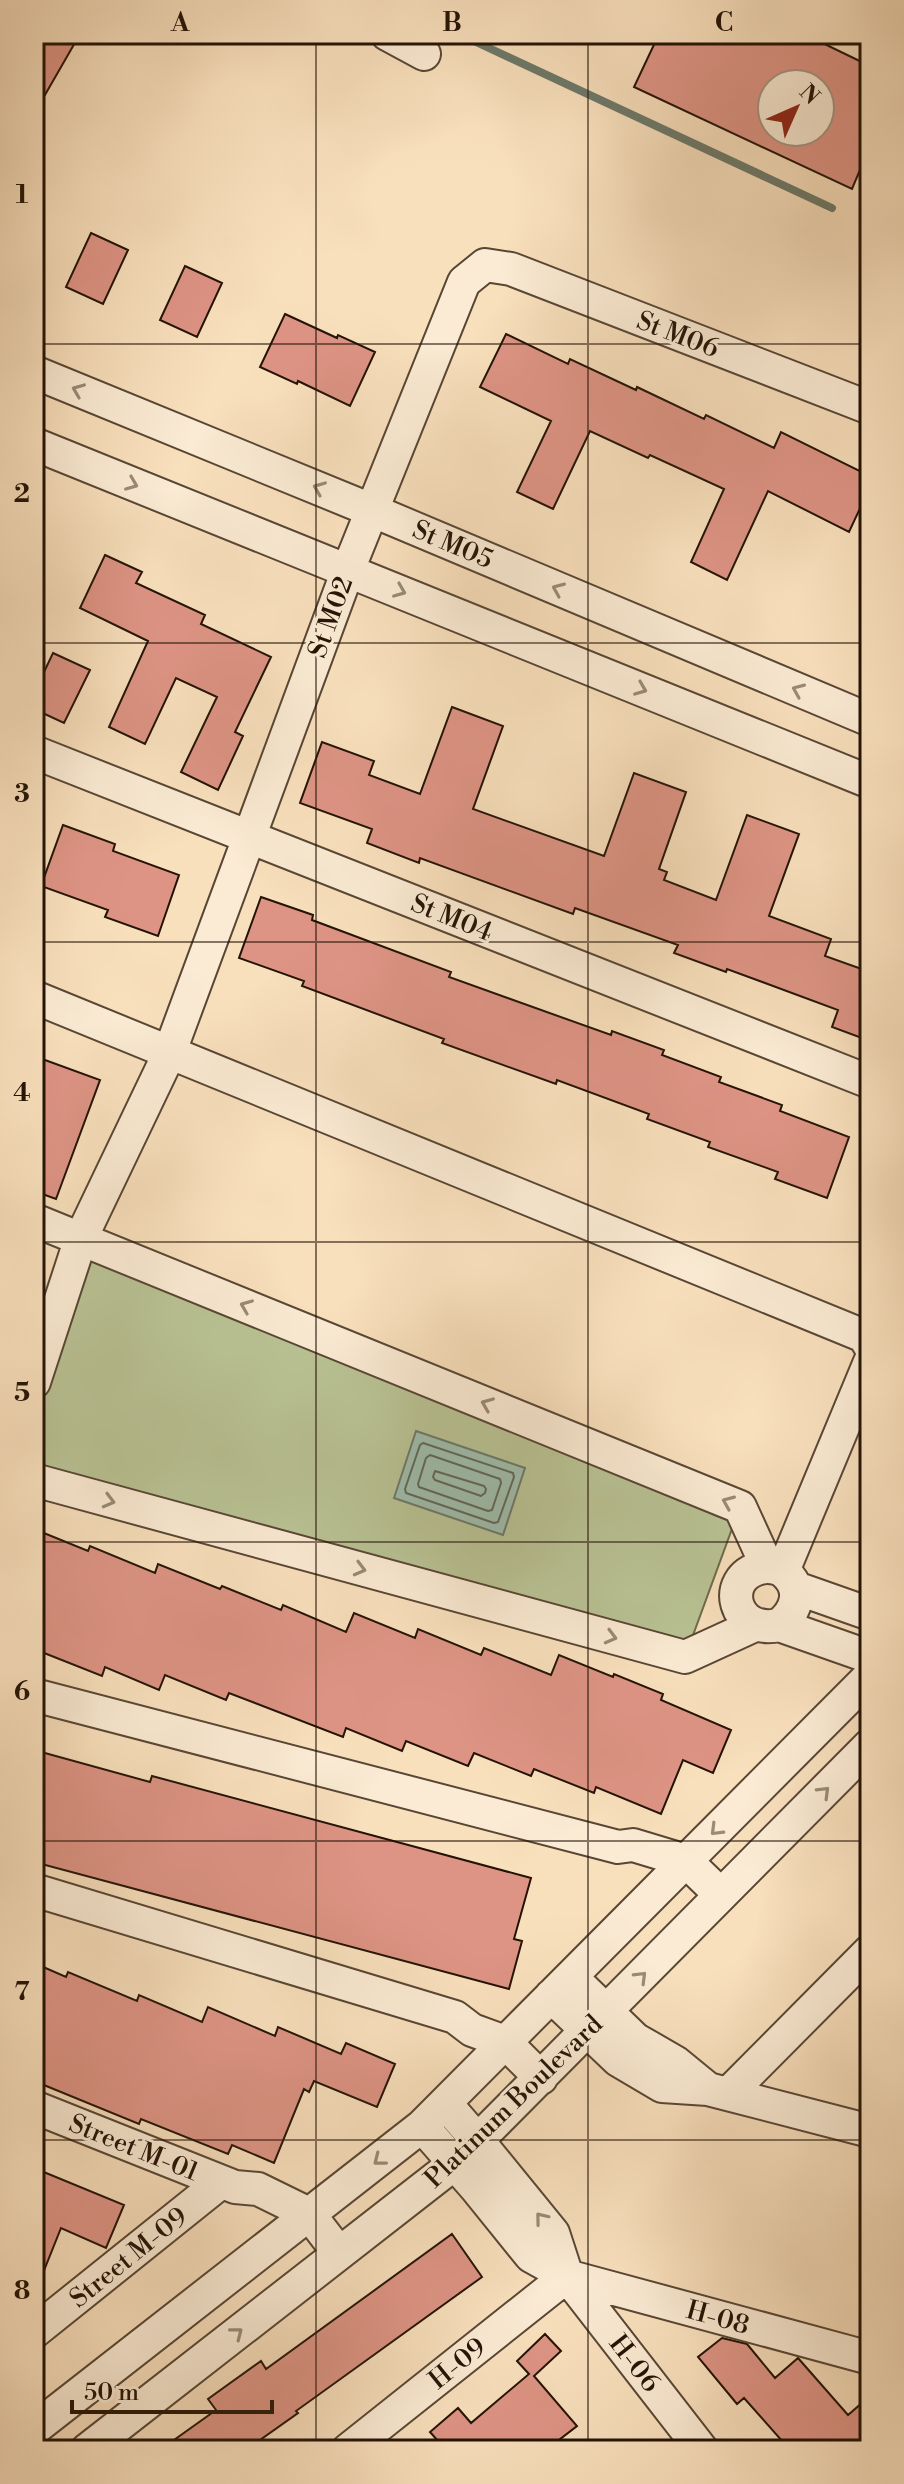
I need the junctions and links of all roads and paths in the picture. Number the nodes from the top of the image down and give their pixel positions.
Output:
1 (387, 34) edge
2 (424, 54) dead end
3 (485, 265) joint
4 (34, 372) edge
5 (870, 408) edge
6 (34, 444) edge
7 (371, 510) junction
8 (348, 570) junction
9 (870, 720) edge
10 (34, 752) edge
11 (870, 782) edge
12 (249, 837) junction
13 (34, 997) edge
14 (169, 1054) junction
15 (870, 1082) edge
16 (34, 1220) edge
17 (81, 1238) junction
18 (870, 1346) edge
19 (870, 1362) edge
20 (34, 1382) edge
21 (34, 1480) edge
22 (782, 1575) junction
23 (870, 1614) edge
24 (767, 1625) junction
25 (870, 1657) edge
26 (870, 1676) edge
27 (34, 1695) edge
28 (870, 1745) edge
29 (681, 1866) junction
30 (34, 1890) edge
31 (716, 1901) junction
32 (870, 1951) edge
33 (561, 1986) junction
34 (597, 2022) junction
35 (513, 2035) junction
36 (548, 2071) junction
37 (718, 2092) junction
38 (445, 2103) junction
39 (34, 2107) edge
40 (422, 2126) junction
41 (870, 2131) edge
42 (478, 2141) junction
43 (454, 2164) junction
44 (228, 2185) junction
45 (302, 2219) junction
46 (332, 2259) junction
47 (567, 2276) junction
48 (37, 2326) edge
49 (870, 2358) edge
50 (34, 2429) edge
51 (87, 2450) edge
52 (348, 2450) edge
53 (702, 2450) edge

1 - 2 street
3 - 5 street, St M06
3 - 7 street, St M02
7 -> 4 street, St M05
6 -> 8 street
7 - 8 street, St M02
9 -> 7 street, St M05
8 -> 11 street
8 - 12 street, St M02
10 - 12 street, St M04
12 - 14 street, St M02
12 - 15 street, St M04
13 - 14 street
14 - 17 street, St M02
14 - 18 street
16 - 17 street
17 - 20 street, St M02
22 -> 17 street
19 - 22 street
21 -> 24 street
22 - 23 street
22 - 24 street
22 - 24 street
24 - 25 street
26 -> 29 street, Platinum Boulevard
27 - 29 street
31 -> 28 street, Platinum Boulevard
29 - 31 street
29 - 33 street, Platinum Boulevard
30 - 35 street
34 -> 31 street, Platinum Boulevard
32 - 37 street
33 - 34 street
33 - 35 street, Platinum Boulevard
34 - 36 street, Platinum Boulevard
34 - 37 street
35 - 36 street
35 - 38 street, Platinum Boulevard
36 - 42 street, Platinum Boulevard
37 - 41 street
38 - 40 street, Platinum Boulevard
38 - 42 street
39 - 44 street, Street M-01
40 - 43 street
40 -> 45 street, Platinum Boulevard
42 - 43 street, Platinum Boulevard
47 -> 42 street
43 - 46 street, Platinum Boulevard
43 - 47 street
44 - 45 street, Street M-01
44 - 48 street, Street M-09
45 - 46 street
45 - 50 street, Platinum Boulevard
51 -> 46 street, Platinum Boulevard
47 - 49 street, H-08
47 - 52 street, H-09
47 - 53 street, H-06

